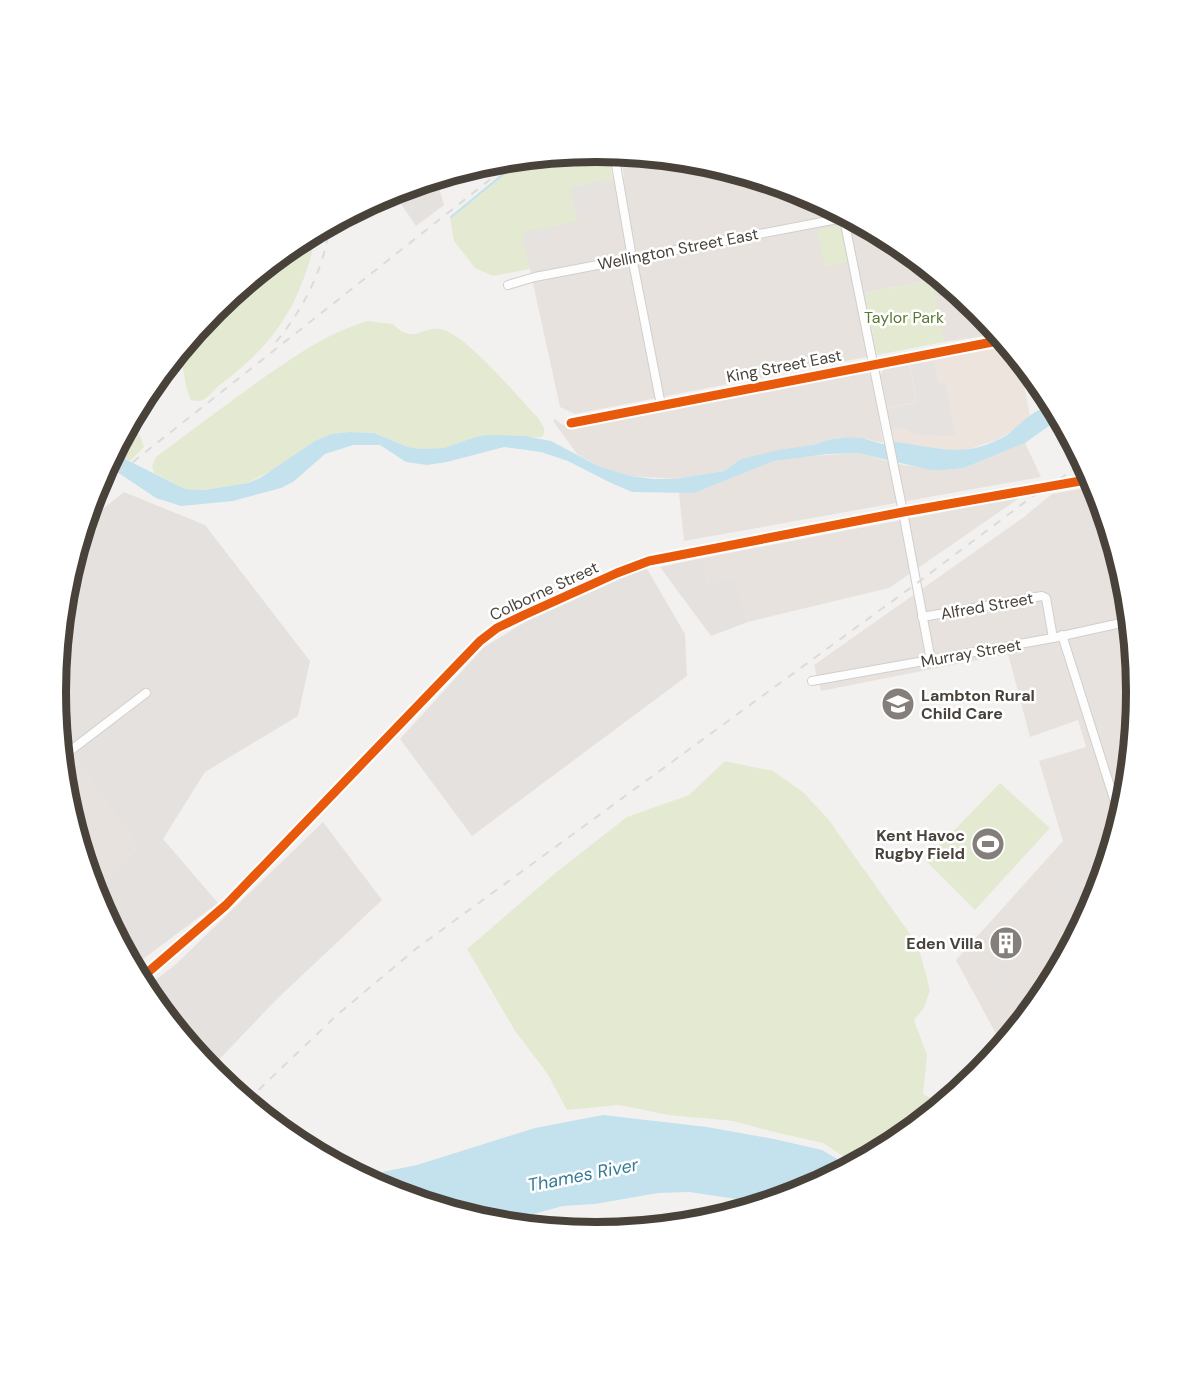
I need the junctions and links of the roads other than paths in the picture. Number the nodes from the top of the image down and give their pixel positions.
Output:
1 (616, 162) edge
2 (834, 218) edge
3 (847, 225) edge
4 (632, 258) junction
5 (508, 285) dead end
6 (994, 342) edge
7 (872, 363) junction
8 (661, 405) junction
9 (571, 423) dead end
10 (1082, 481) edge
11 (903, 512) junction
12 (922, 617) junction
13 (1121, 623) edge
14 (1062, 635) junction
15 (1053, 638) junction
16 (931, 661) junction
17 (812, 681) dead end
18 (146, 693) dead end
19 (70, 751) edge
20 (1115, 801) edge
21 (147, 973) edge

1 - 4 street
2 - 4 street, Wellington Street East
3 - 7 street
4 - 5 street, Wellington Street East
4 - 8 street
6 - 7 street, King Street East
7 - 8 street, King Street East
7 - 11 street
8 - 9 street, King Street East
10 - 11 street, Colborne Street
11 - 12 street
11 - 21 street, Colborne Street
12 - 15 street, Alfred Street
12 - 16 street
13 - 14 street, Murray Street
14 - 15 street, Murray Street
14 - 20 street
15 - 16 street, Murray Street
16 - 17 street, Murray Street
18 - 19 street

